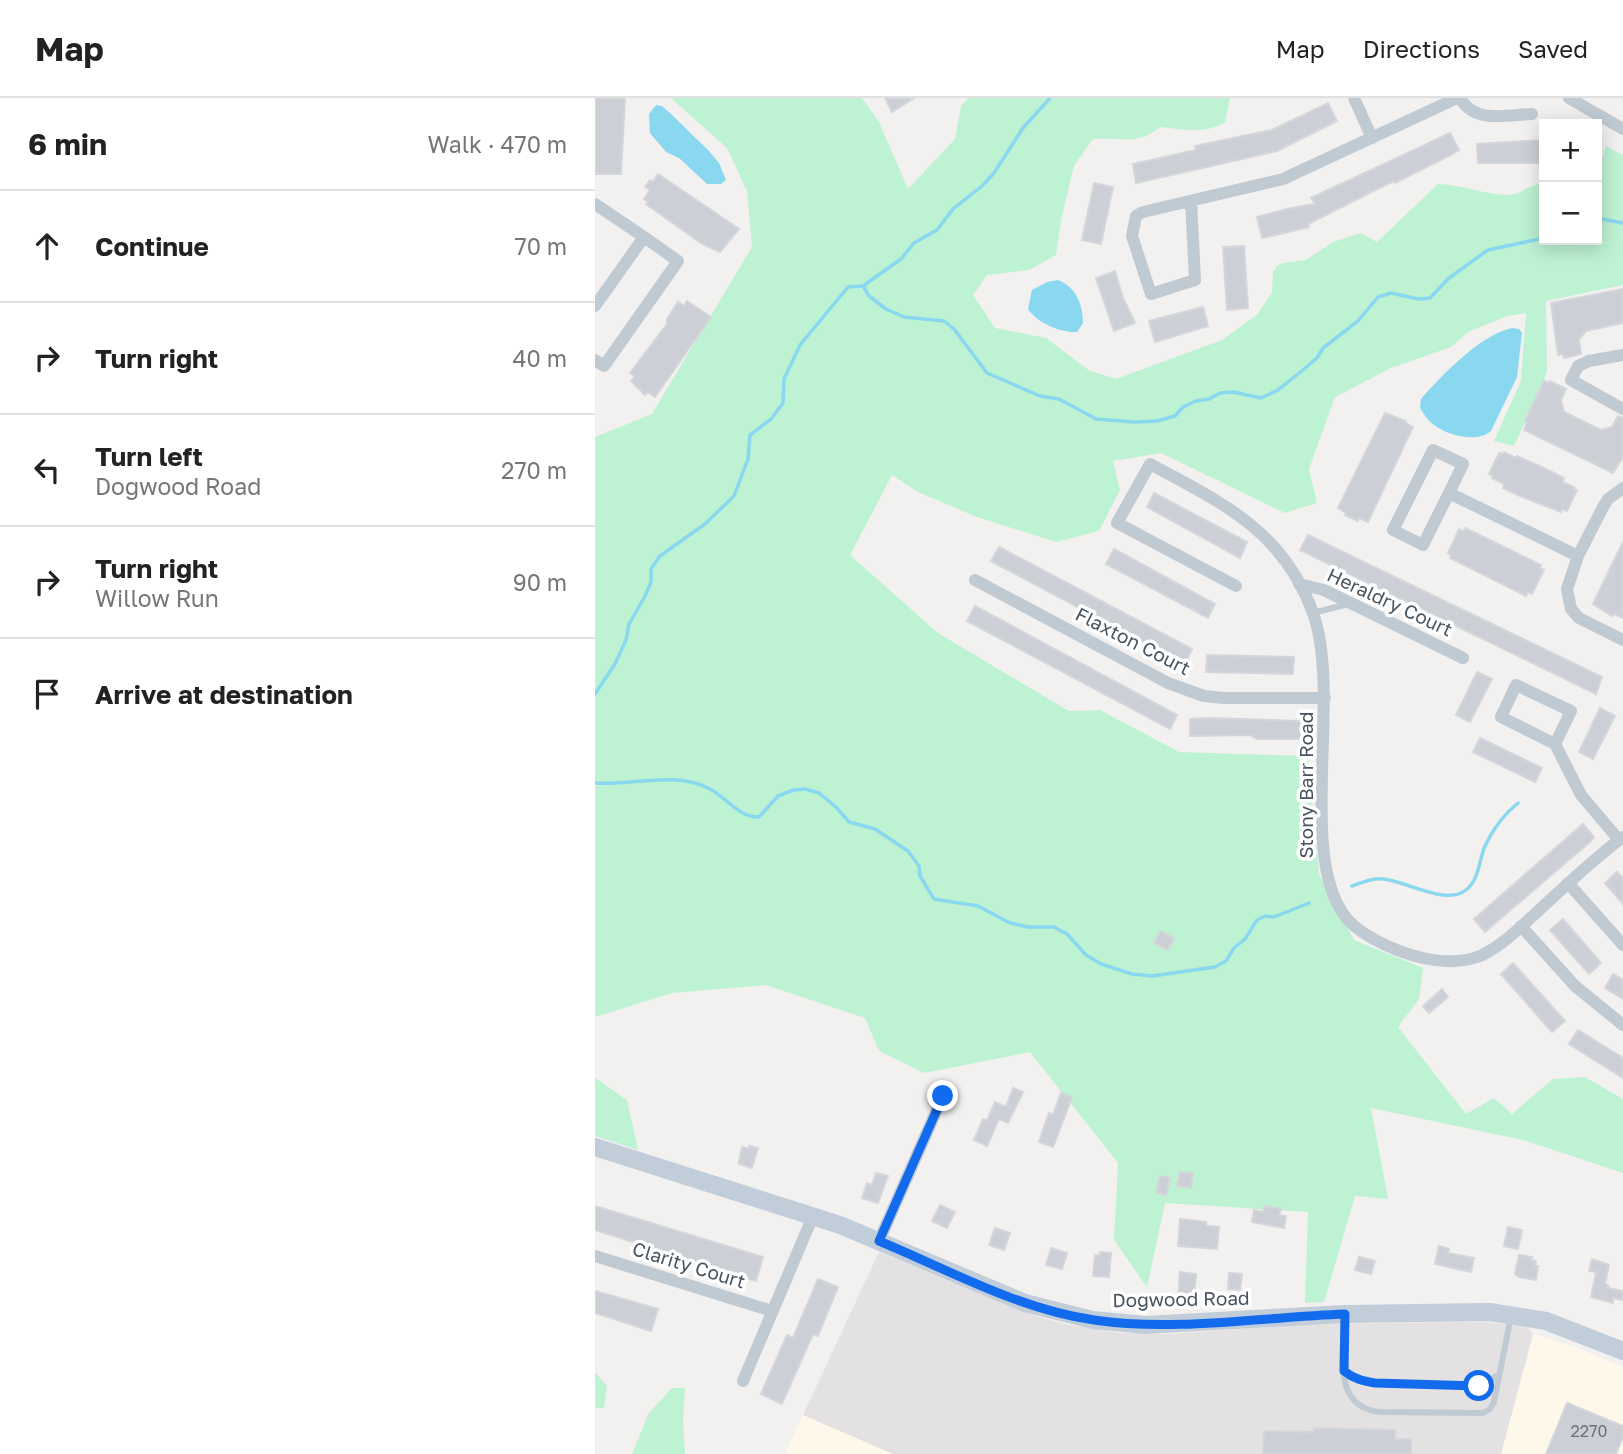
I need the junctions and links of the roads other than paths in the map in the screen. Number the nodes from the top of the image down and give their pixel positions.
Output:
1 (1354, 98) edge
2 (1459, 98) edge
3 (1569, 98) edge
4 (1532, 114) dead end
5 (1623, 129) edge
6 (1372, 138) junction
7 (1191, 201) junction
8 (595, 204) edge
9 (644, 237) junction
10 (595, 306) edge
11 (1623, 355) edge
12 (595, 359) edge
13 (1623, 409) edge
14 (1623, 488) edge
15 (1449, 493) junction
16 (1579, 556) junction
17 (975, 580) dead end
18 (1299, 584) junction
19 (1236, 586) dead end
20 (1352, 603) junction
21 (1313, 613) junction
22 (1623, 640) edge
23 (1463, 658) dead end
24 (1325, 698) junction
25 (1555, 744) junction
26 (1621, 839) edge
27 (1568, 883) junction
28 (1521, 926) junction
29 (1623, 944) edge
30 (1623, 1025) edge
31 (943, 1096) dead end
32 (595, 1147) edge
33 (813, 1216) junction
34 (879, 1241) junction
35 (595, 1256) edge
36 (772, 1311) junction
37 (1345, 1314) junction
38 (1511, 1314) junction
39 (1623, 1351) edge
40 (1344, 1371) junction
41 (1498, 1375) junction
42 (743, 1381) dead end

1 - 6 street
2 - 4 street
2 - 6 street
3 - 5 street
6 - 7 street
7 - 7 street
8 - 9 street
9 - 10 street
9 - 12 street
11 - 13 street
14 - 16 street
15 - 15 street
15 - 16 street
16 - 22 street
17 - 24 street, Flaxton Court
18 - 19 street, Stony Barr Road
18 - 20 street, Heraldry Court
18 - 21 street, Stony Barr Road
20 - 21 lane
20 - 23 street, Heraldry Court
21 - 24 street, Stony Barr Road
24 - 28 street, Stony Barr Road
25 - 25 street
25 - 26 street
26 - 27 street, Stony Barr Road
27 - 28 street, Stony Barr Road
27 - 29 street
28 - 30 street
31 - 34 street
32 - 33 street, Dogwood Road
33 - 34 street, Dogwood Road
33 - 36 street
34 - 37 street, Dogwood Road
35 - 36 street, Clarity Court
36 - 42 street
37 - 38 street, Dogwood Road
37 - 40 lane
38 - 39 street, Dogwood Road
38 - 41 lane
40 - 41 lane
40 - 41 lane

